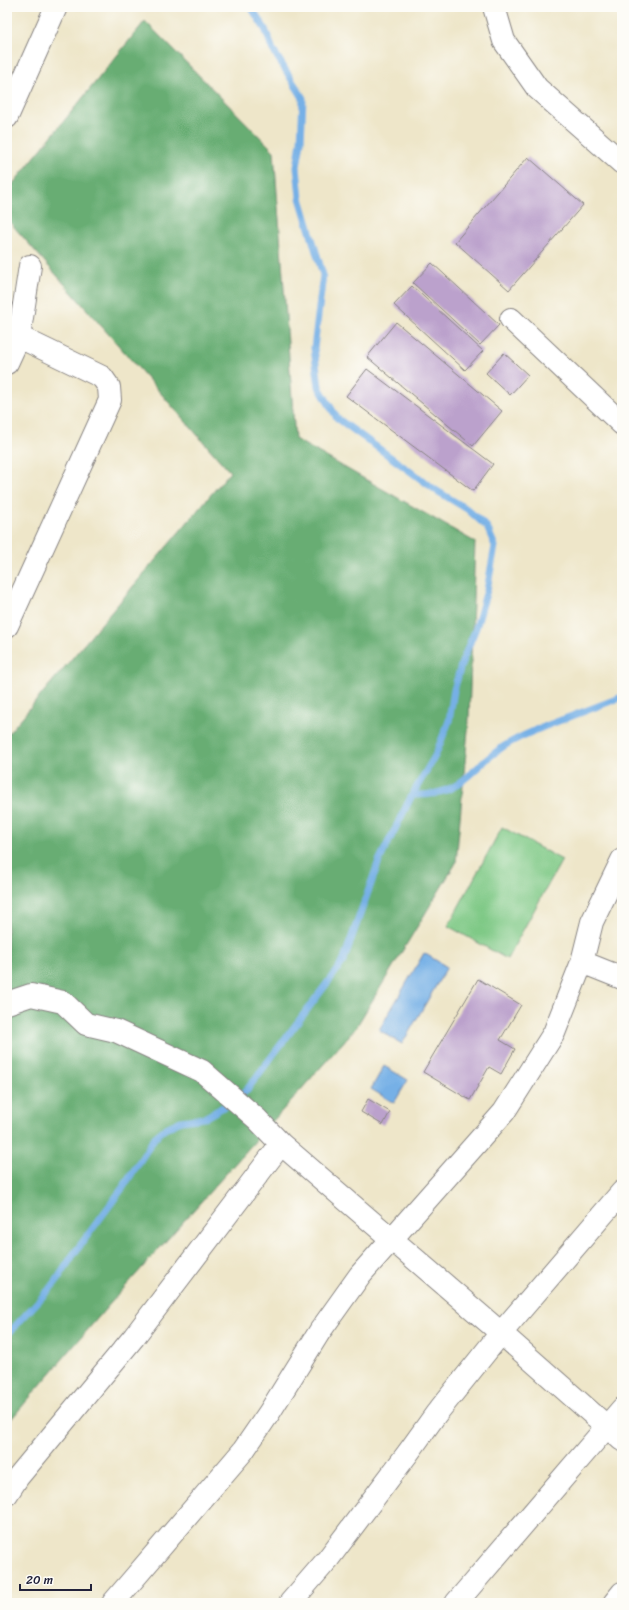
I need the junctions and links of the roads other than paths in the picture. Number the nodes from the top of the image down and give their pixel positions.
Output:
1 (56, 7) edge
2 (494, 7) edge
3 (7, 117) edge
4 (622, 163) edge
5 (30, 266) dead end
6 (511, 319) dead end
7 (13, 334) edge
8 (7, 363) edge
9 (622, 424) edge
10 (7, 626) edge
11 (622, 860) edge
12 (582, 962) junction
13 (622, 978) edge
14 (7, 1002) edge
15 (281, 1144) junction
16 (622, 1192) edge
17 (391, 1238) junction
18 (501, 1333) junction
19 (622, 1409) edge
20 (614, 1434) edge
21 (7, 1494) edge
22 (113, 1603) edge
23 (290, 1603) edge
24 (456, 1603) edge

1 - 3 street
2 - 4 street
5 - 7 street
6 - 9 street
7 - 8 street
7 - 10 street
11 - 12 street
12 - 13 street
12 - 17 street
14 - 15 street
15 - 17 street
15 - 21 street
16 - 18 street
17 - 18 street
17 - 22 street
18 - 20 street
18 - 23 street
19 - 20 street
20 - 24 street

